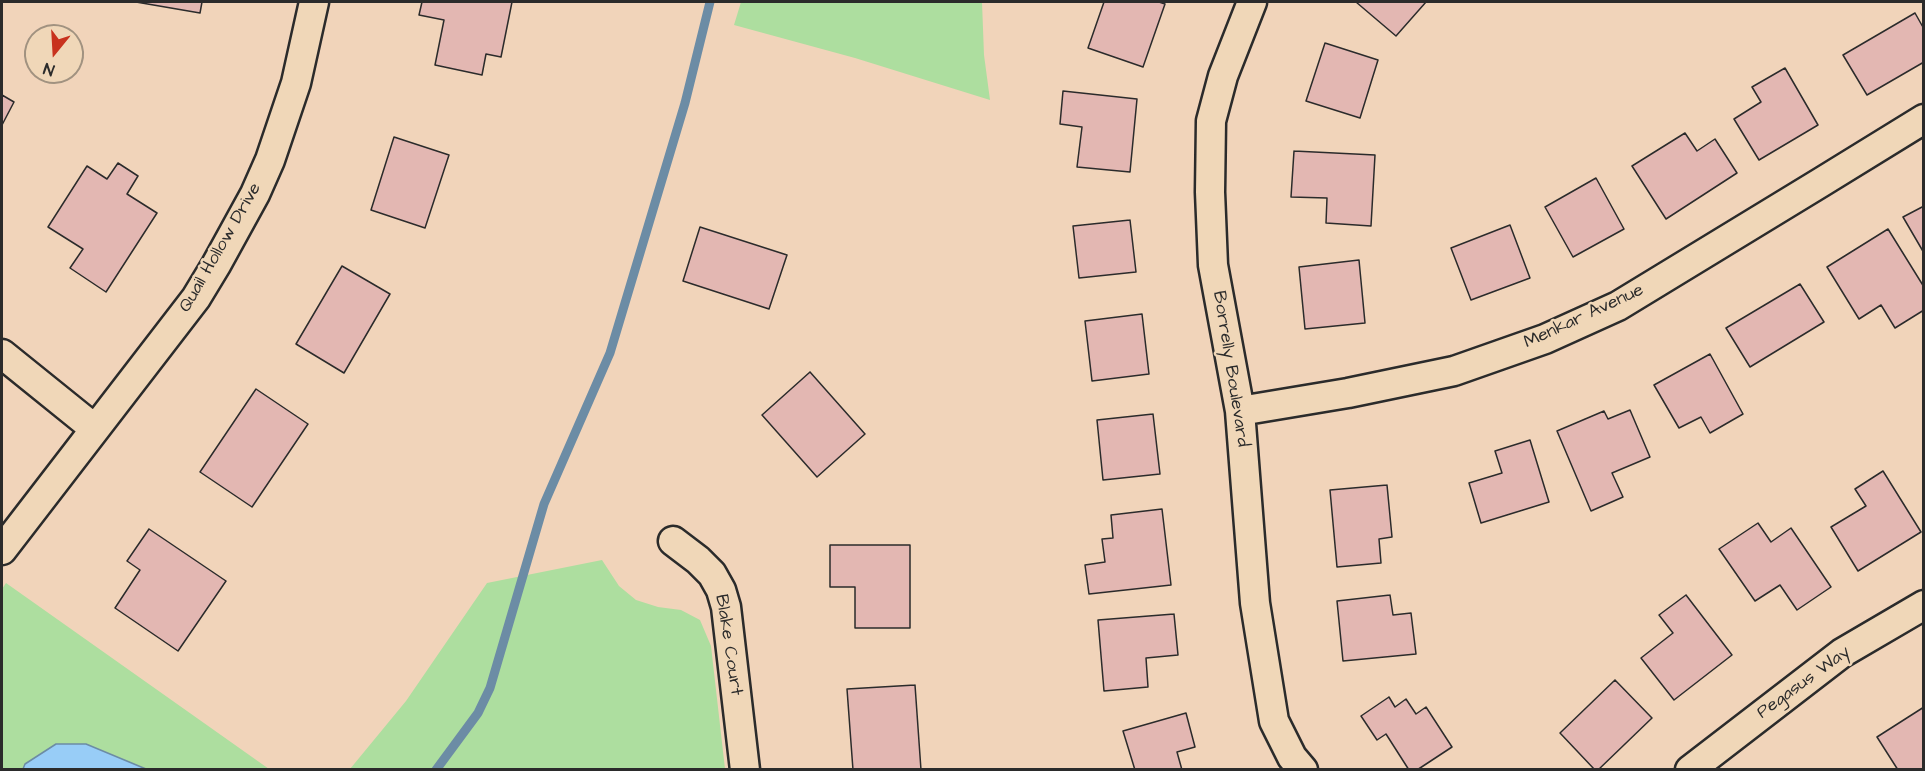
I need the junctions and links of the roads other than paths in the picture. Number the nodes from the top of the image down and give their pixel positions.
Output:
1 (315, 2) edge
2 (1252, 2) edge
3 (1923, 119) edge
4 (2, 354) edge
5 (1240, 411) junction
6 (95, 429) junction
7 (673, 541) dead end
8 (2, 550) edge
9 (1923, 605) edge
10 (745, 770) edge
11 (1303, 770) edge
12 (1690, 770) edge

1 - 6 street, Quail Hollow Drive
2 - 5 street, Borrelly Boulevard
3 - 5 street, Menkar Avenue
4 - 6 street
5 - 11 street, Borrelly Boulevard
6 - 8 street, Quail Hollow Drive
7 - 10 street, Blake Court
9 - 12 street, Pegasus Way

